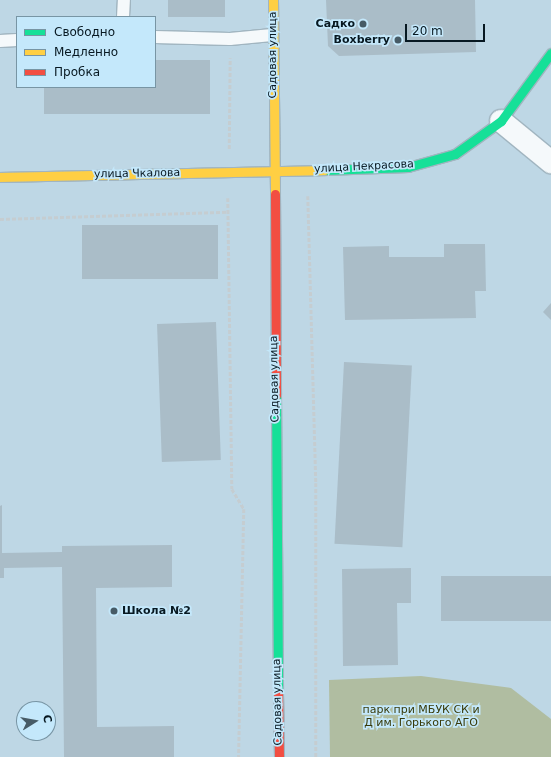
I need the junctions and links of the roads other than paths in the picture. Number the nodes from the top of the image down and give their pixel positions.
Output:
1 (124, 0) edge
2 (273, 0) edge
3 (123, 16) edge
4 (272, 35) junction
5 (156, 37) edge
6 (16, 40) edge
7 (0, 41) edge
8 (551, 53) edge
9 (501, 121) junction
10 (551, 162) edge
11 (274, 170) junction
12 (0, 177) edge
13 (279, 757) edge

1 - 3 lane
2 - 4 street, Садовая улица
4 - 5 lane
4 - 11 street, Садовая улица
6 - 7 lane
8 - 9 street, улица Некрасова
9 - 10 street
9 - 11 street, улица Некрасова
11 - 12 street, улица Чкалова
11 - 13 street, Садовая улица

